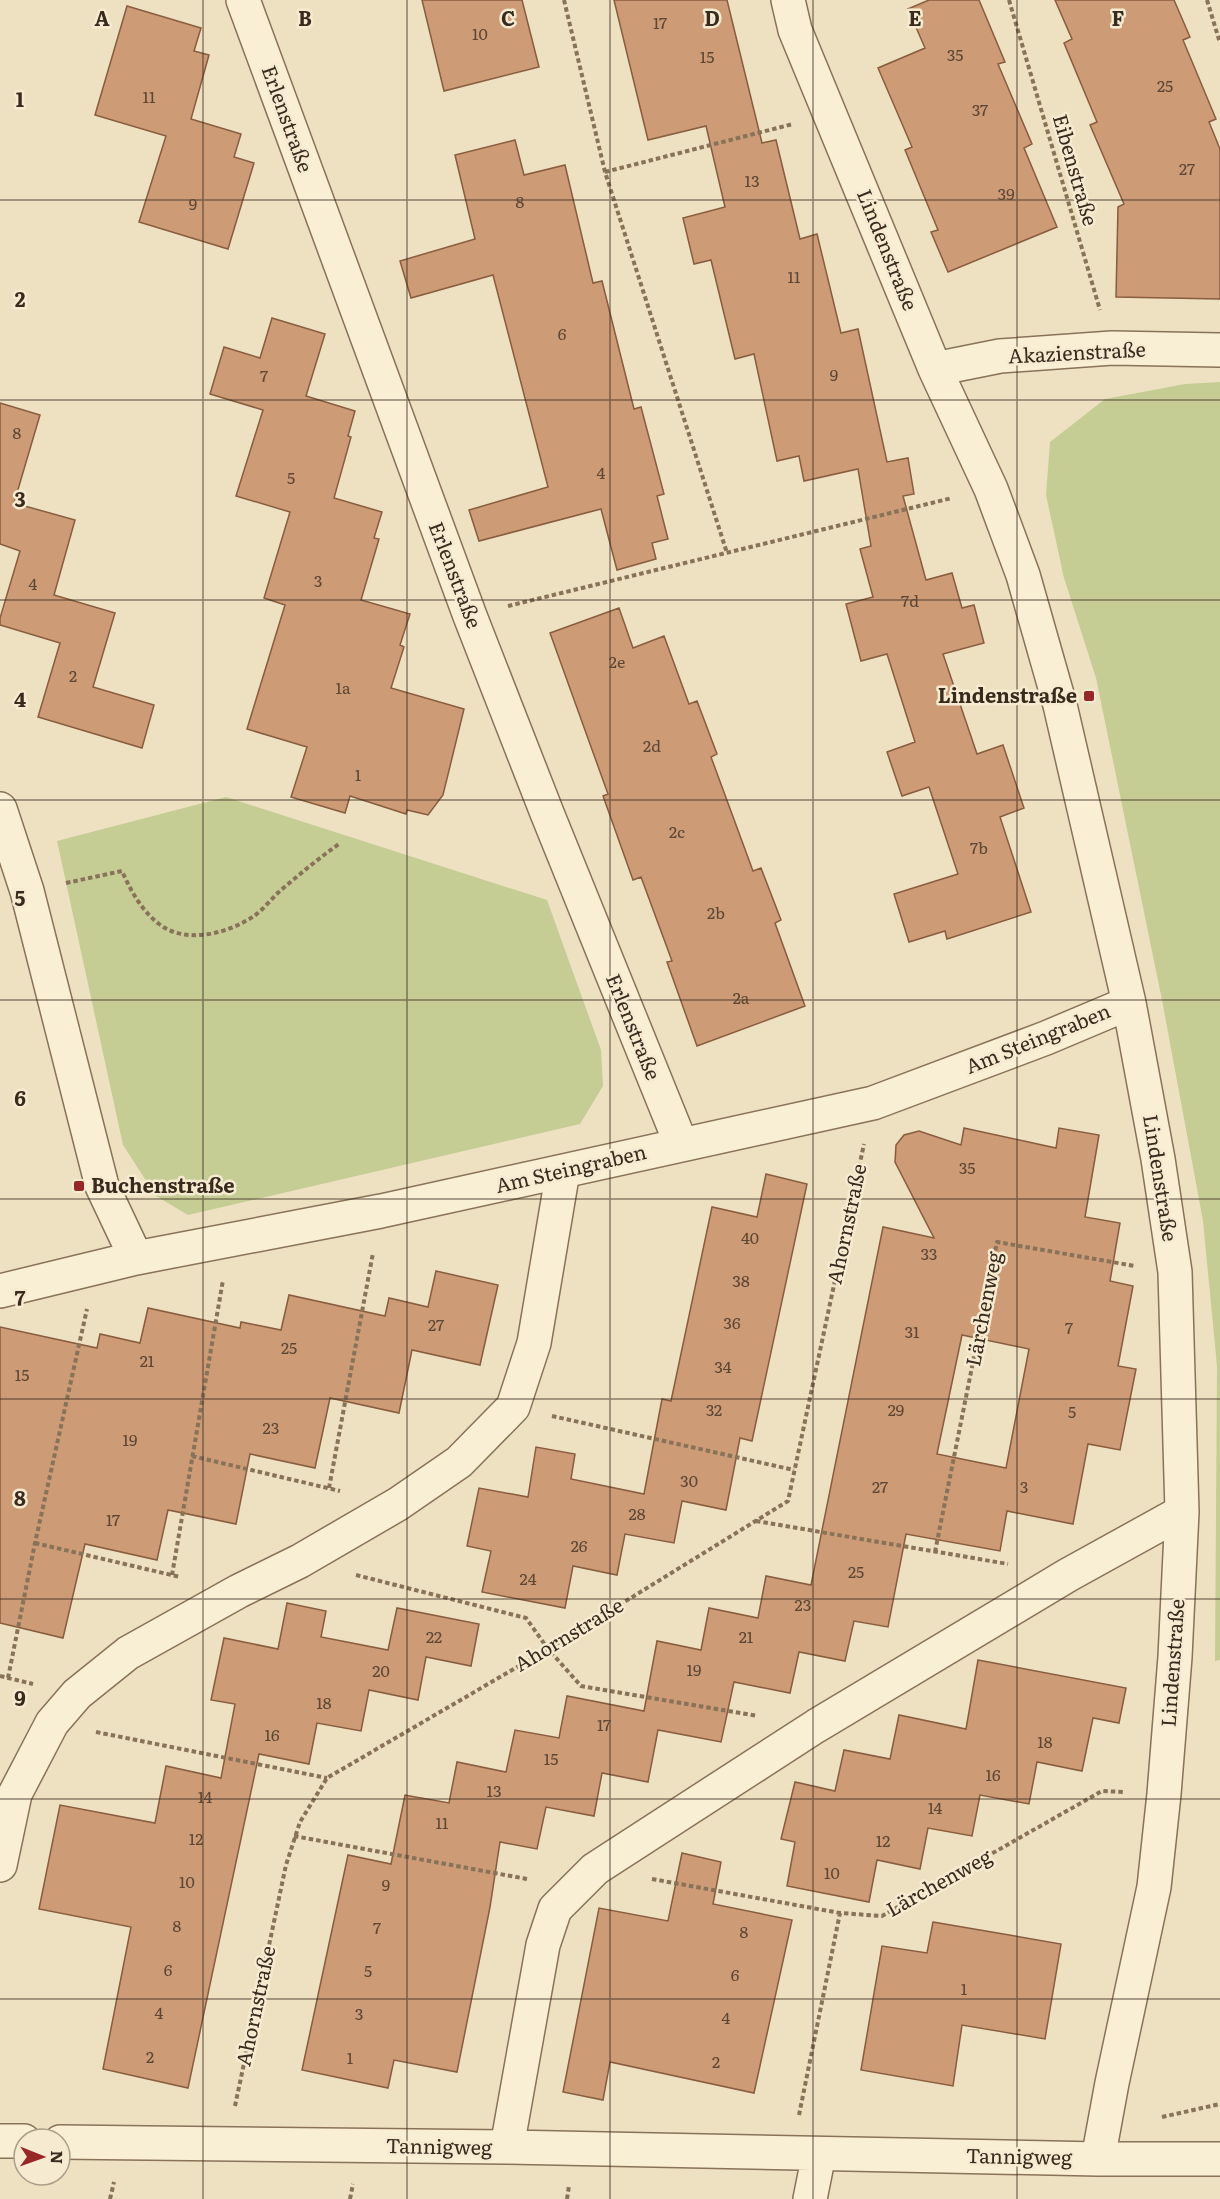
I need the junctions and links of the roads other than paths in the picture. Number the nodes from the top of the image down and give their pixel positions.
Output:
1 (243, 0) edge
2 (788, 0) edge
3 (1220, 350) edge
4 (936, 369) junction
5 (0, 809) edge
6 (1129, 1003) junction
7 (681, 1144) junction
8 (563, 1171) junction
9 (136, 1258) junction
10 (0, 1291) edge
11 (1182, 1512) junction
12 (0, 1864) edge
13 (72, 2142) edge
14 (507, 2148) junction
15 (805, 2154) junction
16 (1098, 2159) junction
17 (1220, 2159) edge
18 (810, 2199) edge

1 - 7 street, Erlenstraße
2 - 4 street, Lindenstraße
3 - 4 street, Akazienstraße
4 - 6 street, Lindenstraße
5 - 9 street
6 - 7 street, Am Steingraben
6 - 11 street, Lindenstraße
7 - 8 street, Am Steingraben
8 - 9 street, Am Steingraben
8 - 12 street
9 - 10 street, Am Steingraben
11 - 14 street
11 - 16 street, Lindenstraße
13 - 14 street, Tannigweg
14 - 15 street, Tannigweg
15 - 16 street, Tannigweg
15 - 18 street
16 - 17 street, Tannigweg

